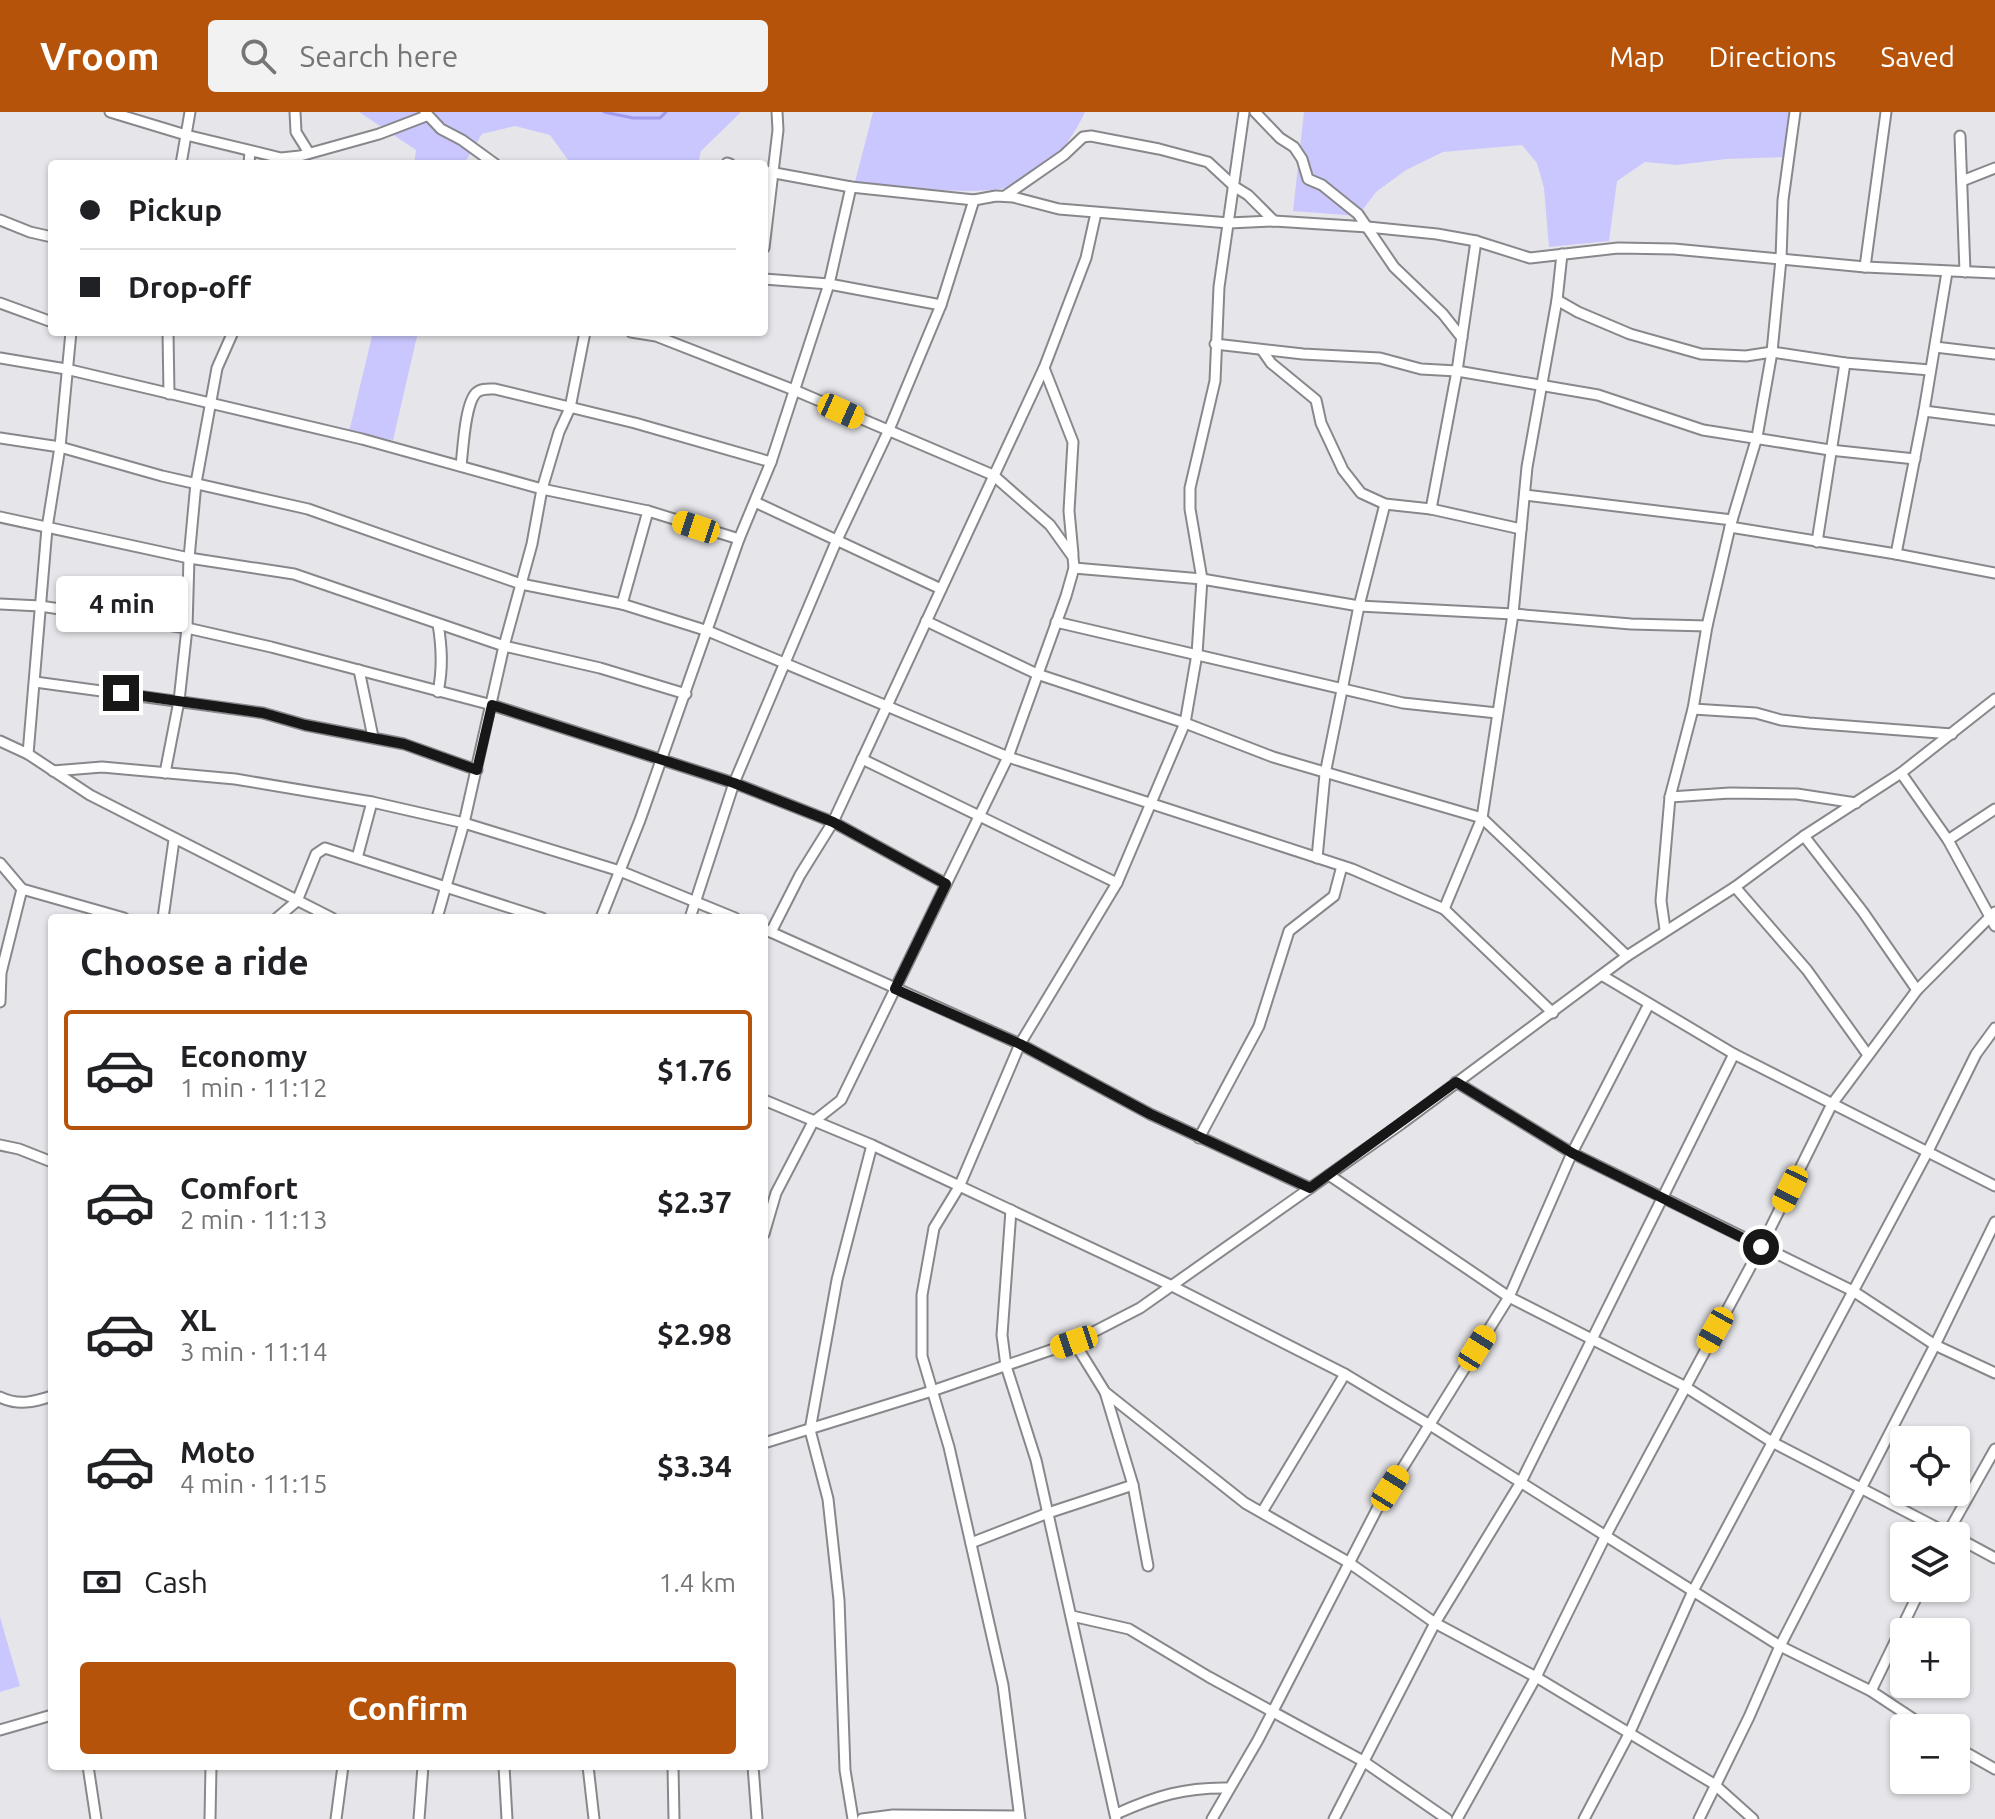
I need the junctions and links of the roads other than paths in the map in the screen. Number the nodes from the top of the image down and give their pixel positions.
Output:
1 (110, 112) edge
2 (190, 112) edge
3 (295, 112) edge
4 (777, 112) edge
5 (1244, 112) edge
6 (1255, 112) edge
7 (1795, 112) edge
8 (1886, 112) edge
9 (426, 114) edge
10 (186, 135) junction
11 (1960, 136) dead end
12 (250, 151) junction
13 (309, 153) junction
14 (182, 160) edge
15 (249, 160) edge
16 (490, 160) edge
17 (1995, 168) edge
18 (768, 172) edge
19 (1962, 181) junction
20 (851, 187) junction
21 (1235, 187) junction
22 (1005, 196) junction
23 (974, 200) junction
24 (1096, 213) junction
25 (0, 220) edge
26 (1274, 221) junction
27 (1229, 223) junction
28 (1368, 227) junction
29 (48, 236) edge
30 (1476, 241) junction
31 (1562, 254) junction
32 (1781, 259) junction
33 (1865, 267) junction
34 (1947, 272) junction
35 (1965, 272) junction
36 (1995, 273) edge
37 (768, 279) edge
38 (829, 284) junction
39 (1557, 300) junction
40 (0, 303) edge
41 (941, 305) junction
42 (48, 321) edge
43 (70, 336) edge
44 (168, 336) edge
45 (231, 336) edge
46 (584, 336) edge
47 (656, 336) edge
48 (1462, 338) junction
49 (1215, 344) junction
50 (1935, 347) junction
51 (1262, 350) junction
52 (1772, 352) junction
53 (1995, 354) edge
54 (0, 358) edge
55 (1845, 363) junction
56 (1044, 368) junction
57 (66, 369) junction
58 (1930, 370) junction
59 (1457, 371) junction
60 (1541, 385) junction
61 (794, 390) junction
62 (169, 394) junction
63 (209, 403) junction
64 (570, 408) junction
65 (1924, 411) junction
66 (1995, 420) edge
67 (888, 432) junction
68 (1757, 437) junction
69 (0, 438) edge
70 (60, 447) junction
71 (1830, 450) junction
72 (1915, 459) junction
73 (771, 462) junction
74 (461, 466) junction
75 (993, 475) junction
76 (196, 483) junction
77 (542, 489) junction
78 (1525, 495) junction
79 (755, 502) junction
80 (1385, 504) junction
81 (1431, 509) junction
82 (648, 511) junction
83 (0, 517) edge
84 (1731, 523) junction
85 (47, 528) junction
86 (1521, 529) junction
87 (739, 539) junction
88 (836, 542) junction
89 (1817, 542) junction
90 (1896, 554) junction
91 (1073, 557) junction
92 (189, 558) junction
93 (1074, 568) junction
94 (1995, 573) edge
95 (1202, 579) junction
96 (521, 584) junction
97 (941, 589) junction
98 (0, 604) edge
99 (622, 604) junction
100 (40, 606) junction
101 (1359, 606) junction
102 (1513, 614) junction
103 (926, 621) junction
104 (1056, 622) junction
105 (438, 624) junction
106 (1707, 626) junction
107 (187, 628) junction
108 (708, 631) junction
109 (504, 646) junction
110 (1197, 654) junction
111 (787, 662) junction
112 (359, 670) junction
113 (1037, 674) junction
114 (35, 682) junction
115 (1344, 689) junction
116 (438, 692) junction
117 (686, 694) junction
118 (1995, 699) edge
119 (179, 701) junction
120 (492, 705) junction
121 (886, 706) junction
122 (1693, 709) junction
123 (1497, 713) junction
124 (1185, 723) junction
125 (1952, 734) junction
126 (373, 737) junction
127 (0, 741) edge
128 (28, 754) junction
129 (1008, 757) junction
130 (662, 759) junction
131 (862, 759) junction
132 (477, 770) junction
133 (53, 771) junction
134 (165, 773) junction
135 (1901, 773) junction
136 (1325, 774) junction
137 (734, 783) junction
138 (1670, 797) junction
139 (372, 802) junction
140 (1151, 803) junction
141 (1856, 803) junction
142 (1995, 809) edge
143 (978, 818) junction
144 (1482, 818) junction
145 (833, 822) junction
146 (464, 823) junction
147 (1804, 836) junction
148 (174, 840) junction
149 (1948, 840) junction
150 (357, 858) junction
151 (1317, 858) junction
152 (0, 863) edge
153 (1342, 866) junction
154 (620, 871) junction
155 (1117, 883) junction
156 (946, 884) junction
157 (1735, 887) junction
158 (446, 888) junction
159 (22, 889) junction
160 (297, 901) junction
161 (697, 903) junction
162 (1444, 909) junction
163 (110, 914) edge
164 (164, 914) edge
165 (282, 914) edge
166 (324, 914) edge
167 (438, 914) edge
168 (529, 914) edge
169 (603, 914) edge
170 (692, 914) edge
171 (725, 914) edge
172 (1992, 914) edge
173 (1995, 926) edge
174 (1665, 929) junction
175 (768, 931) edge
176 (1627, 956) junction
177 (1, 973) edge
178 (1603, 976) junction
179 (895, 989) junction
180 (1917, 990) junction
181 (0, 1002) edge
182 (1649, 1004) junction
183 (1553, 1013) junction
184 (1995, 1028) edge
185 (1020, 1044) junction
186 (1734, 1054) junction
187 (1868, 1055) junction
188 (1456, 1082) junction
189 (768, 1102) edge
190 (1832, 1104) junction
191 (813, 1122) junction
192 (1199, 1138) junction
193 (0, 1145) edge
194 (872, 1145) junction
195 (12, 1148) junction
196 (1928, 1151) junction
197 (1572, 1153) junction
198 (0, 1158) edge
199 (48, 1161) edge
200 (1329, 1175) junction
201 (1995, 1186) edge
202 (959, 1187) junction
203 (1310, 1188) junction
204 (768, 1190) edge
205 (776, 1193) junction
206 (1664, 1196) junction
207 (1011, 1210) junction
208 (768, 1220) edge
209 (1995, 1222) edge
210 (1761, 1247) junction
211 (1170, 1285) junction
212 (1853, 1291) junction
213 (1509, 1297) junction
214 (1592, 1341) junction
215 (1074, 1342) junction
216 (1935, 1345) junction
217 (1006, 1366) junction
218 (1995, 1373) edge
219 (1345, 1374) junction
220 (1684, 1386) junction
221 (932, 1391) junction
222 (1105, 1392) junction
223 (0, 1397) edge
224 (48, 1397) edge
225 (1430, 1425) junction
226 (810, 1430) junction
227 (768, 1442) edge
228 (1772, 1442) junction
229 (1995, 1449) edge
230 (1521, 1482) junction
231 (1133, 1485) junction
232 (1860, 1488) junction
233 (1262, 1512) junction
234 (1048, 1513) junction
235 (1924, 1522) edge
236 (1958, 1522) edge
237 (1606, 1535) junction
238 (971, 1543) junction
239 (1970, 1546) edge
240 (1995, 1558) edge
241 (1348, 1562) junction
242 (1148, 1566) dead end
243 (1693, 1591) junction
244 (1914, 1602) edge
245 (1072, 1616) junction
246 (1435, 1623) junction
247 (1780, 1646) junction
248 (1536, 1677) junction
249 (1871, 1691) junction
250 (1272, 1711) junction
251 (1906, 1714) edge
252 (48, 1716) edge
253 (0, 1730) edge
254 (1629, 1734) junction
255 (1970, 1755) edge
256 (1363, 1761) junction
257 (1995, 1769) edge
258 (89, 1770) edge
259 (211, 1770) edge
260 (342, 1770) edge
261 (423, 1770) edge
262 (504, 1770) edge
263 (588, 1770) edge
264 (673, 1770) edge
265 (753, 1770) edge
266 (1714, 1784) junction
267 (1229, 1788) junction
268 (1019, 1817) edge
269 (1116, 1817) edge
270 (96, 1819) edge
271 (210, 1819) edge
272 (336, 1819) edge
273 (419, 1819) edge
274 (507, 1819) edge
275 (594, 1819) edge
276 (674, 1819) edge
277 (757, 1819) edge
278 (853, 1819) edge
279 (862, 1819) edge
280 (1212, 1819) edge
281 (1334, 1819) edge
282 (1447, 1819) edge
283 (1457, 1819) edge
284 (1584, 1819) edge
285 (1699, 1819) edge
286 (1753, 1819) edge

1 - 10 street
2 - 10 street
3 - 13 street
4 - 18 street
5 - 21 street
6 - 28 street
7 - 32 street
8 - 33 street
9 - 13 street
9 - 16 street
10 - 12 street
10 - 14 street
11 - 19 street
12 - 13 street
12 - 15 street
17 - 19 street
18 - 20 street
19 - 35 street
20 - 23 street
20 - 38 street
21 - 22 street
21 - 26 street
21 - 27 street
22 - 23 street
22 - 24 street
23 - 41 street
24 - 27 street
24 - 56 street
25 - 29 street
26 - 27 street
26 - 28 street
27 - 49 street
28 - 30 street
28 - 48 street
30 - 31 street
30 - 48 street
31 - 32 street
31 - 39 street
32 - 33 street
32 - 52 street
33 - 34 street
34 - 35 street
34 - 50 street
35 - 36 street
37 - 38 street
38 - 41 street
38 - 61 street
39 - 52 street
39 - 60 street
40 - 42 street
41 - 67 street
43 - 57 street
44 - 62 street
45 - 63 street
46 - 64 street
47 - 61 street
48 - 59 street
49 - 51 street
49 - 95 street
50 - 53 street
50 - 58 street
51 - 59 street
51 - 80 street
52 - 55 street
52 - 68 street
54 - 57 street
55 - 58 street
55 - 71 street
56 - 75 street
56 - 91 street
57 - 62 street
57 - 70 street
58 - 65 street
59 - 60 street
59 - 81 street
60 - 68 street
60 - 78 street
61 - 67 street
61 - 73 street
62 - 63 street
63 - 74 street
63 - 76 street
64 - 73 street
64 - 74 street
64 - 77 street
65 - 66 street
65 - 72 street
67 - 75 street
67 - 88 street
68 - 71 street
68 - 84 street
69 - 70 street
70 - 76 street
70 - 85 street
71 - 72 street
71 - 89 street
72 - 90 street
73 - 79 street
74 - 77 street
75 - 91 street
75 - 97 street
76 - 92 street
76 - 96 street
77 - 82 street
77 - 96 street
78 - 84 street
78 - 86 street
79 - 87 street
79 - 88 street
80 - 81 street
80 - 101 street
81 - 86 street
82 - 87 street
82 - 99 street
83 - 85 street
84 - 89 street
84 - 106 street
85 - 92 street
85 - 100 street
86 - 102 street
87 - 108 street
88 - 97 street
88 - 111 street
89 - 90 street
90 - 94 street
91 - 93 street
92 - 105 street
92 - 107 street
93 - 95 street
93 - 104 street
95 - 101 street
95 - 110 street
96 - 99 street
96 - 109 street
97 - 103 street
98 - 100 street
99 - 108 street
100 - 107 street
100 - 114 street
101 - 102 street
101 - 115 street
102 - 106 street
102 - 123 street
103 - 113 street
103 - 121 street
104 - 110 street
104 - 113 street
105 - 109 street
105 - 116 street
106 - 122 street
107 - 112 street
107 - 119 street
108 - 111 street
108 - 117 street
109 - 117 street
109 - 120 street
110 - 115 street
110 - 124 street
111 - 121 street
111 - 137 street
112 - 116 street
112 - 126 street
113 - 124 street
113 - 129 street
114 - 119 street
114 - 128 street
115 - 123 street
115 - 136 street
116 - 120 street
117 - 130 street
118 - 125 street
119 - 126 street
119 - 134 street
120 - 130 street
120 - 132 street
121 - 129 street
121 - 131 street
122 - 125 street
122 - 138 street
123 - 144 street
124 - 136 street
124 - 140 street
125 - 135 street
126 - 132 street
127 - 128 street
128 - 133 street
129 - 140 street
129 - 143 street
130 - 137 street
130 - 154 street
131 - 143 street
131 - 145 street
132 - 146 street
133 - 134 street
133 - 148 street
134 - 139 street
135 - 141 street
135 - 149 street
136 - 144 street
136 - 151 street
137 - 145 street
137 - 161 street
138 - 141 street
138 - 174 street
139 - 146 street
139 - 150 street
140 - 151 street
140 - 155 street
141 - 147 street
142 - 149 street
143 - 155 street
143 - 156 street
144 - 162 street
144 - 176 street
145 - 156 street
145 - 175 street
146 - 154 street
146 - 158 street
147 - 157 street
147 - 180 street
148 - 160 street
148 - 164 street
149 - 172 street
150 - 158 street
150 - 160 street
151 - 153 street
152 - 159 street
153 - 162 street
153 - 192 street
154 - 161 street
154 - 169 street
155 - 185 street
156 - 179 street
157 - 174 street
157 - 187 street
158 - 167 street
158 - 168 street
159 - 163 street
159 - 177 street
160 - 165 street
160 - 166 street
161 - 170 street
161 - 171 street
162 - 183 street
172 - 173 street
172 - 180 street
174 - 176 street
175 - 179 street
176 - 178 street
177 - 181 street
178 - 182 street
178 - 183 street
179 - 185 street
179 - 191 street
180 - 187 street
182 - 186 street
182 - 197 street
183 - 188 street
184 - 196 street
185 - 192 street
185 - 202 street
186 - 190 street
186 - 206 street
187 - 190 street
188 - 197 street
188 - 200 street
189 - 191 street
190 - 196 street
190 - 210 street
191 - 194 street
191 - 205 street
192 - 203 street
193 - 195 street
194 - 202 street
194 - 226 street
195 - 198 street
195 - 199 street
196 - 201 street
196 - 212 street
197 - 206 street
197 - 213 street
200 - 203 street
200 - 213 street
202 - 207 street
202 - 221 street
203 - 211 street
204 - 205 street
205 - 208 street
206 - 210 street
206 - 214 street
207 - 211 street
207 - 217 street
209 - 216 street
210 - 212 street
210 - 220 street
211 - 215 street
211 - 219 street
212 - 216 street
212 - 228 street
213 - 214 street
213 - 225 street
214 - 220 street
214 - 230 street
215 - 217 street
215 - 222 street
216 - 218 street
216 - 232 street
217 - 221 street
217 - 234 street
219 - 225 street
219 - 233 street
220 - 228 street
220 - 237 street
221 - 226 street
221 - 238 street
222 - 231 street
222 - 233 street
223 - 224 street
225 - 230 street
225 - 241 street
226 - 227 street
226 - 278 street
228 - 232 street
228 - 243 street
229 - 236 street
230 - 237 street
230 - 246 street
231 - 234 street
231 - 242 street
232 - 235 street
232 - 247 street
233 - 241 street
234 - 238 street
234 - 245 street
237 - 243 street
237 - 248 street
238 - 268 street
239 - 240 street
241 - 246 street
241 - 250 street
243 - 247 street
243 - 254 street
244 - 249 street
245 - 250 street
245 - 269 street
246 - 248 street
246 - 256 street
247 - 249 street
247 - 266 street
248 - 254 street
248 - 283 street
249 - 251 street
250 - 256 street
250 - 267 street
252 - 253 street
254 - 266 street
254 - 284 street
255 - 257 street
256 - 281 street
256 - 282 street
258 - 270 street
259 - 271 street
260 - 272 street
261 - 273 street
262 - 274 street
263 - 275 street
264 - 276 street
265 - 277 street
266 - 285 street
266 - 286 street
267 - 269 street
267 - 280 street
268 - 279 street

